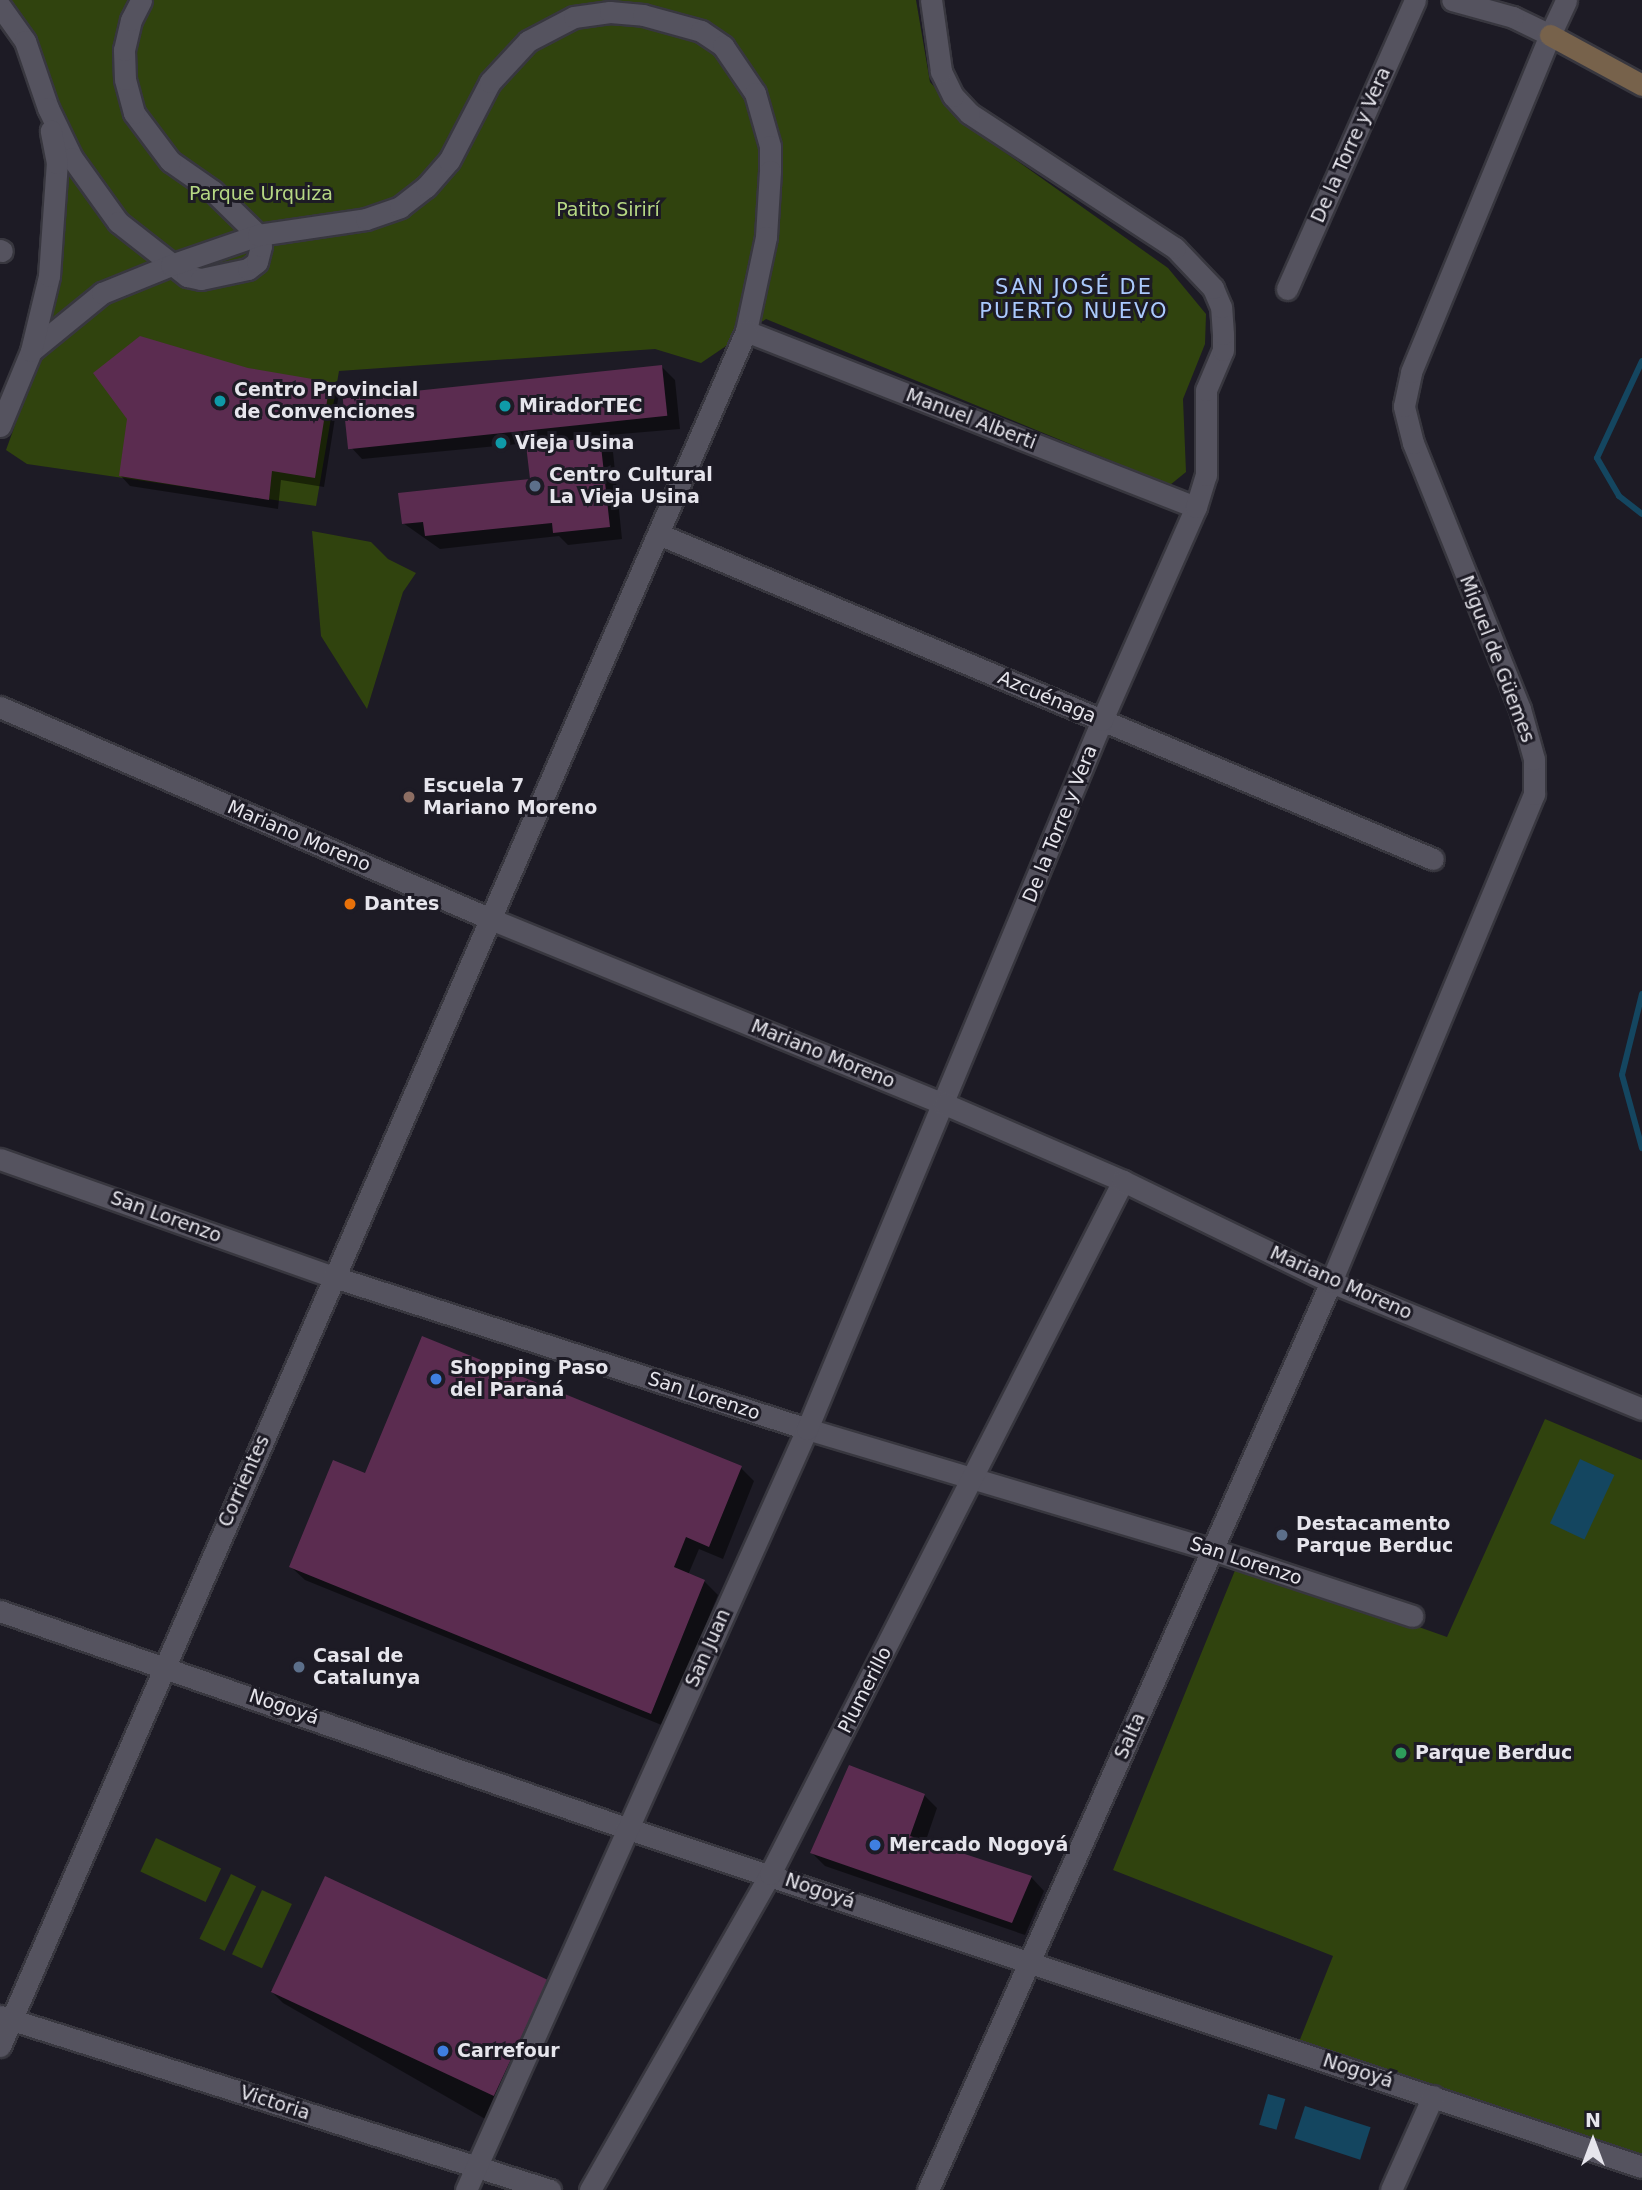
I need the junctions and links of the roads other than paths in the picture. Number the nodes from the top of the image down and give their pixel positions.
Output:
1 (141, 0) edge
2 (931, 0) edge
3 (1415, 0) edge
4 (1452, 0) edge
5 (1566, 0) edge
6 (0, 6) edge
7 (1550, 35) junction
8 (1642, 85) edge
9 (48, 108) junction
10 (258, 235) junction
11 (171, 265) junction
12 (1287, 289) dead end
13 (746, 331) junction
14 (31, 351) junction
15 (0, 426) edge
16 (1196, 507) junction
17 (661, 535) junction
18 (0, 707) edge
19 (1102, 720) junction
20 (1433, 859) dead end
21 (493, 920) junction
22 (946, 1104) junction
23 (0, 1159) edge
24 (1123, 1181) junction
25 (334, 1277) junction
26 (1331, 1282) junction
27 (1642, 1409) edge
28 (807, 1429) junction
29 (974, 1479) junction
30 (1213, 1550) junction
31 (0, 1611) edge
32 (1412, 1616) dead end
33 (163, 1665) junction
34 (626, 1828) junction
35 (770, 1874) junction
36 (1029, 1963) junction
37 (6, 2017) edge
38 (0, 2046) edge
39 (1433, 2096) junction
40 (476, 2167) junction
41 (1642, 2167) edge
42 (466, 2190) edge
43 (550, 2190) edge
44 (590, 2190) edge
45 (928, 2190) edge
46 (1391, 2190) edge

1 - 10 street
2 - 16 street, De la Torre y Vera
3 - 12 street, De la Torre y Vera
4 - 7 street
5 - 7 street, Miguel de Güemes
6 - 9 street
7 - 8 main road
7 - 26 street, Miguel de Güemes
9 - 11 street
9 - 14 street
10 - 11 street, Corrientes
10 - 11 street
10 - 13 street, Corrientes
11 - 14 street, Corrientes
13 - 16 street, Manuel Alberti
13 - 17 street, Corrientes
14 - 15 street
16 - 19 street, De la Torre y Vera
17 - 19 street, Azcuénaga
17 - 21 street, Corrientes
18 - 21 street, Mariano Moreno
19 - 20 street, Azcuénaga
19 - 22 street, De la Torre y Vera
21 - 22 street, Mariano Moreno
21 - 25 street, Corrientes
22 - 24 street, Mariano Moreno
22 - 28 street, San Juan
23 - 25 street, San Lorenzo
24 - 26 street, Mariano Moreno
24 - 29 street, Plumerillo
25 - 28 street, San Lorenzo
25 - 33 street, Corrientes
26 - 27 street, Mariano Moreno
26 - 30 street, Salta
28 - 29 street, San Lorenzo
28 - 34 street, San Juan
29 - 30 street, San Lorenzo
29 - 35 street, Plumerillo
30 - 32 street, San Lorenzo
30 - 36 street, Salta
31 - 33 street, Nogoyá
33 - 34 street, Nogoyá
33 - 37 street, Corrientes
34 - 35 street, Nogoyá
34 - 40 street, San Juan
35 - 36 street, Nogoyá
35 - 44 street, Plumerillo
36 - 39 street, Nogoyá
36 - 45 street, Salta
37 - 38 street, Corrientes
37 - 40 street, Victoria
39 - 41 street, Nogoyá
39 - 46 street
40 - 42 street, San Juan
40 - 43 street, Victoria

